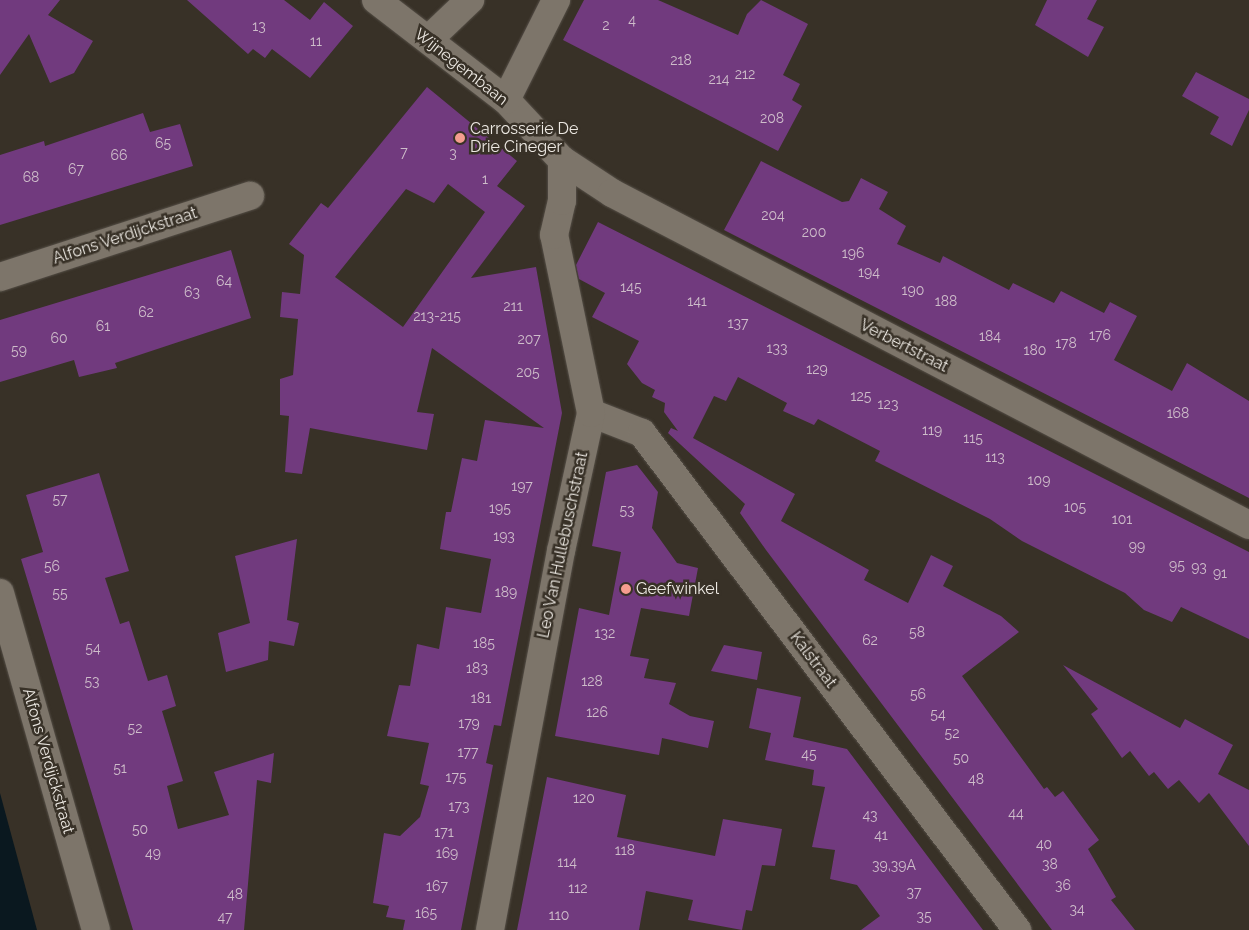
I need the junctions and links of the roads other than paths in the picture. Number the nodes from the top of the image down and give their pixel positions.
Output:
1 (376, 0) edge
2 (470, 0) edge
3 (556, 0) edge
4 (428, 39) junction
5 (506, 100) junction
6 (562, 160) junction
7 (250, 196) dead end
8 (0, 277) edge
9 (591, 413) junction
10 (1249, 526) edge
11 (0, 593) edge
12 (96, 930) edge
13 (490, 930) edge
14 (1017, 930) edge

1 - 4 street, Wijnegembaan
2 - 4 street
3 - 5 street
4 - 5 street, Wijnegembaan
5 - 6 street, Wijnegembaan
6 - 9 street, Leo Van Hullebuschstraat
6 - 10 street, Verbertstraat
7 - 8 street, Alfons Verdijckstraat
9 - 13 street, Leo Van Hullebuschstraat
9 - 14 street, Kalstraat
11 - 12 street, Alfons Verdijckstraat

